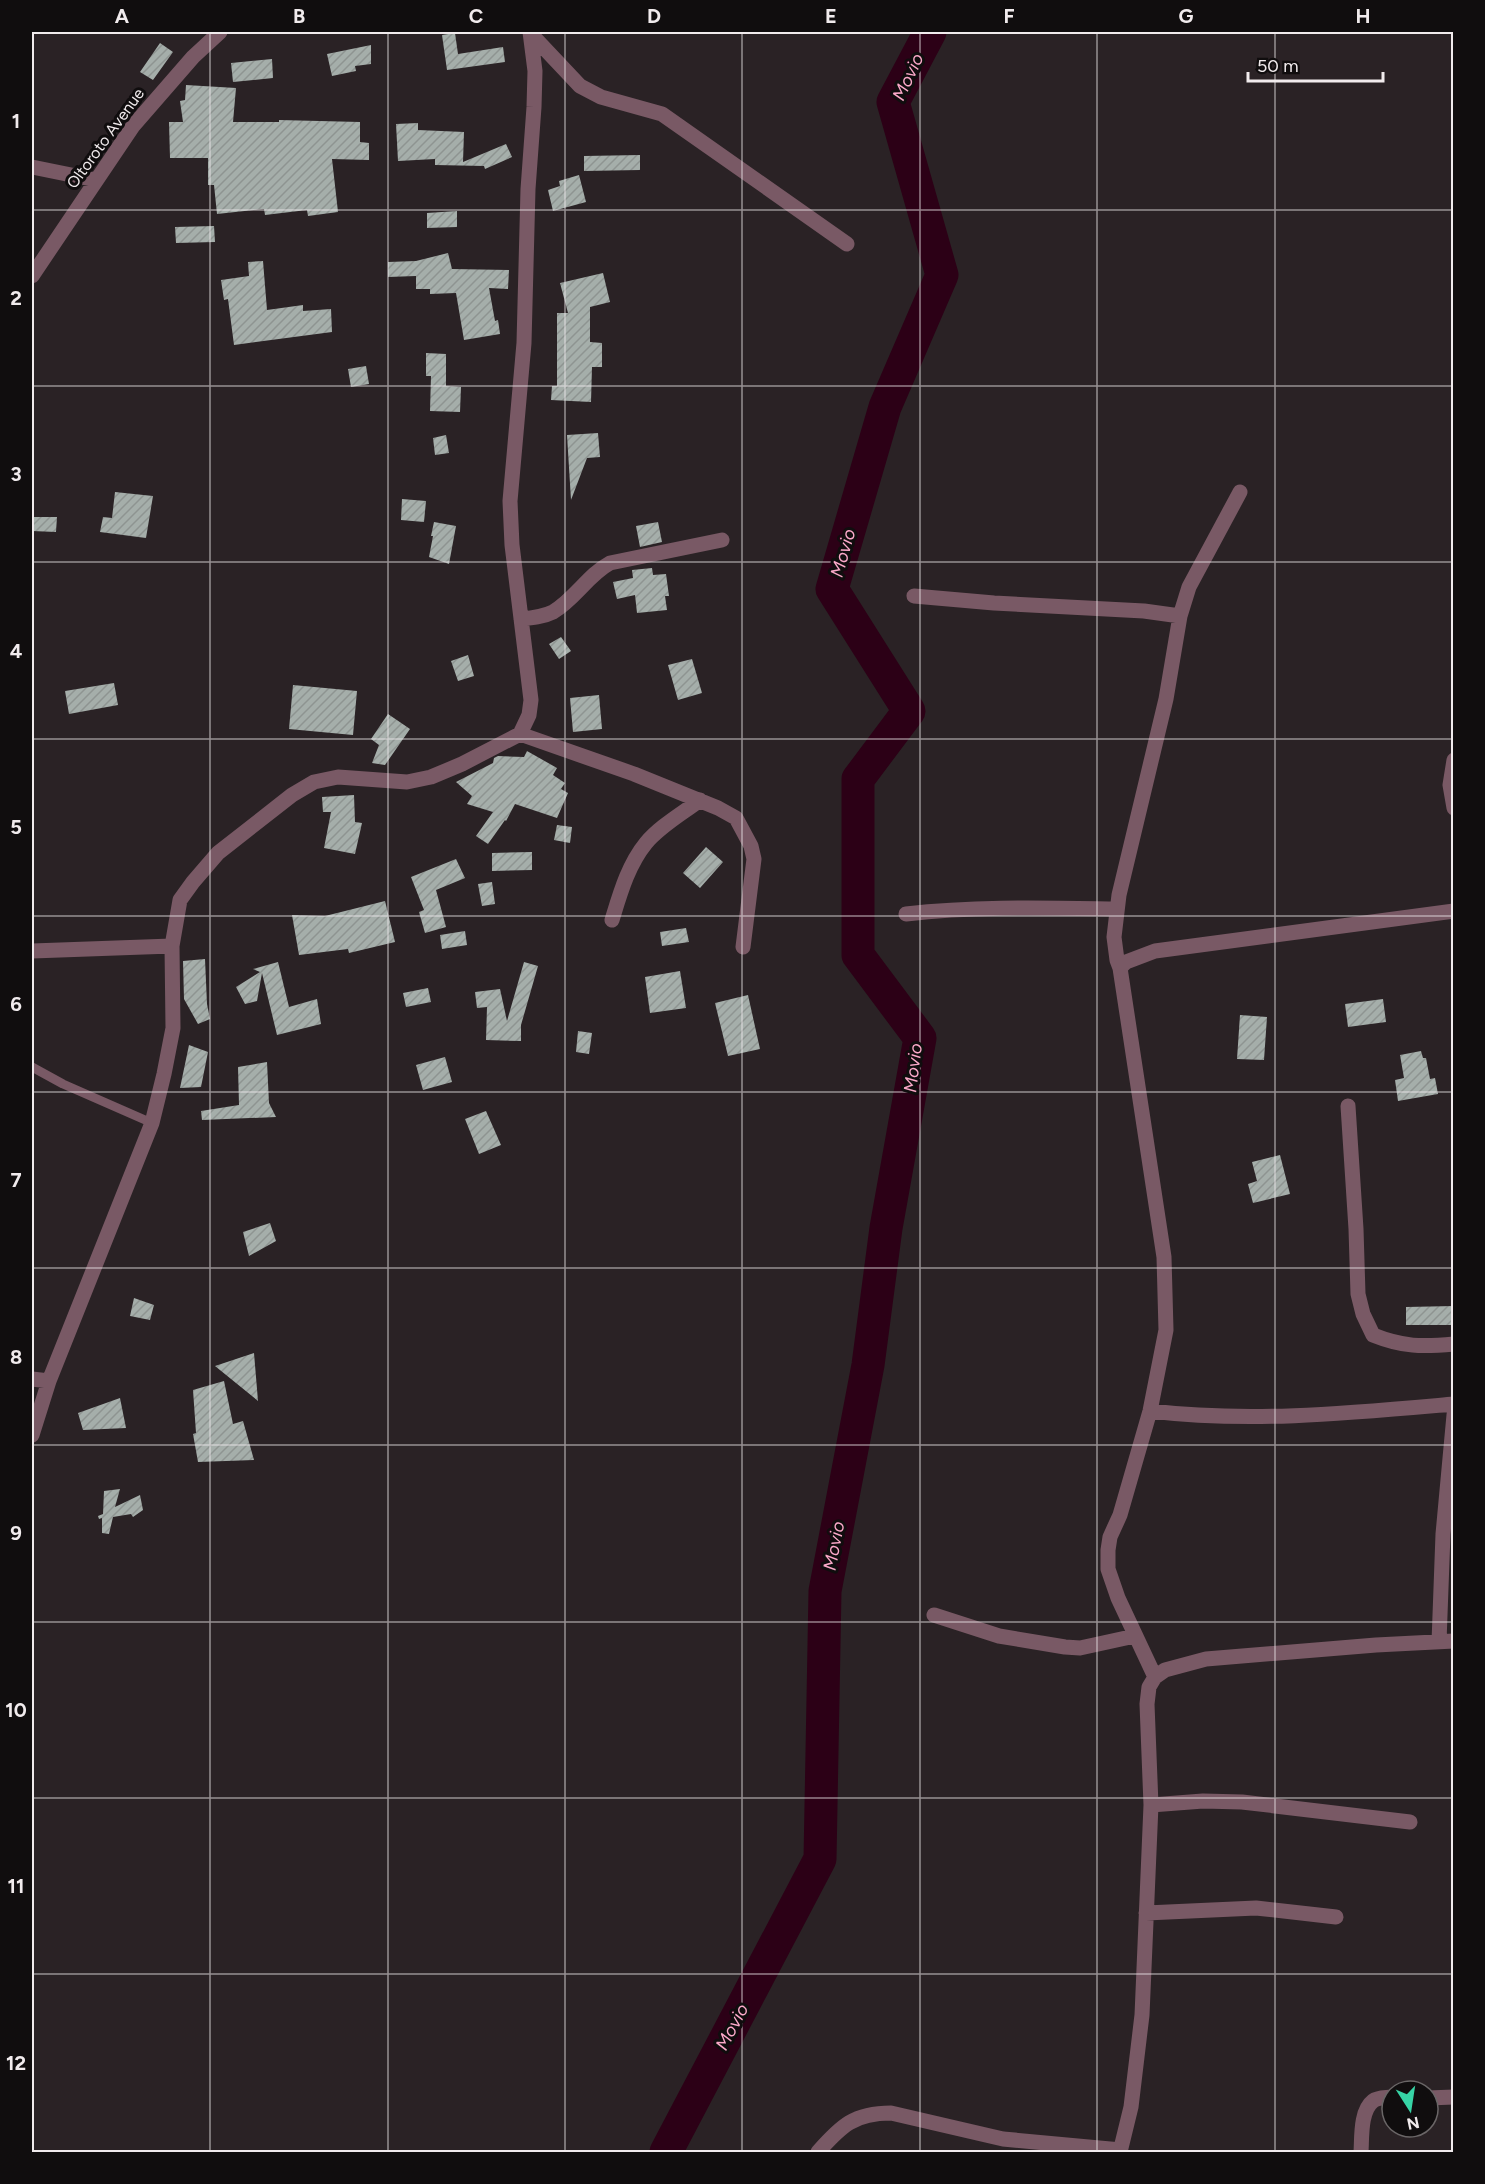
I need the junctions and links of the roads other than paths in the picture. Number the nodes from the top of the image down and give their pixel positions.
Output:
1 (220, 32) edge
2 (531, 33) edge
3 (32, 167) edge
4 (96, 180) junction
5 (847, 244) dead end
6 (32, 276) edge
7 (1240, 492) dead end
8 (722, 540) dead end
9 (914, 596) dead end
10 (1180, 616) junction
11 (521, 619) junction
12 (520, 734) junction
13 (1454, 760) edge
14 (700, 800) junction
15 (1454, 808) edge
16 (1117, 909) junction
17 (1454, 911) edge
18 (906, 914) dead end
19 (612, 920) dead end
20 (172, 946) junction
21 (742, 947) dead end
22 (32, 951) edge
23 (1120, 968) junction
24 (32, 1068) edge
25 (1348, 1106) dead end
26 (152, 1123) junction
27 (1454, 1344) edge
28 (32, 1379) edge
29 (49, 1381) junction
30 (1454, 1404) edge
31 (1150, 1411) junction
32 (1454, 1415) edge
33 (32, 1435) edge
34 (934, 1615) dead end
35 (1135, 1636) junction
36 (1446, 1641) edge
37 (1155, 1677) junction
38 (1151, 1805) junction
39 (1410, 1822) dead end
40 (1146, 1914) junction
41 (1336, 1917) dead end
42 (1380, 2098) edge
43 (1121, 2151) edge
44 (818, 2152) edge
45 (1360, 2152) edge

1 - 4 street, Oltoroto Avenue
2 - 5 street
2 - 11 street
3 - 4 street
4 - 6 street, Oltoroto Avenue
7 - 10 street
8 - 11 street
9 - 10 street
10 - 16 street
11 - 12 street
12 - 14 street
12 - 20 street
13 - 15 street
14 - 19 street
14 - 21 street
16 - 18 street
16 - 23 street
17 - 23 street
20 - 22 street
20 - 26 street
23 - 31 street
24 - 26 lane
25 - 27 street
26 - 29 street
28 - 29 street
29 - 33 street
30 - 31 street
31 - 35 street
32 - 36 street
34 - 35 street
35 - 37 street
36 - 37 street
37 - 38 street
38 - 39 street
38 - 40 street
40 - 41 street
40 - 43 street
42 - 45 street
43 - 44 street

